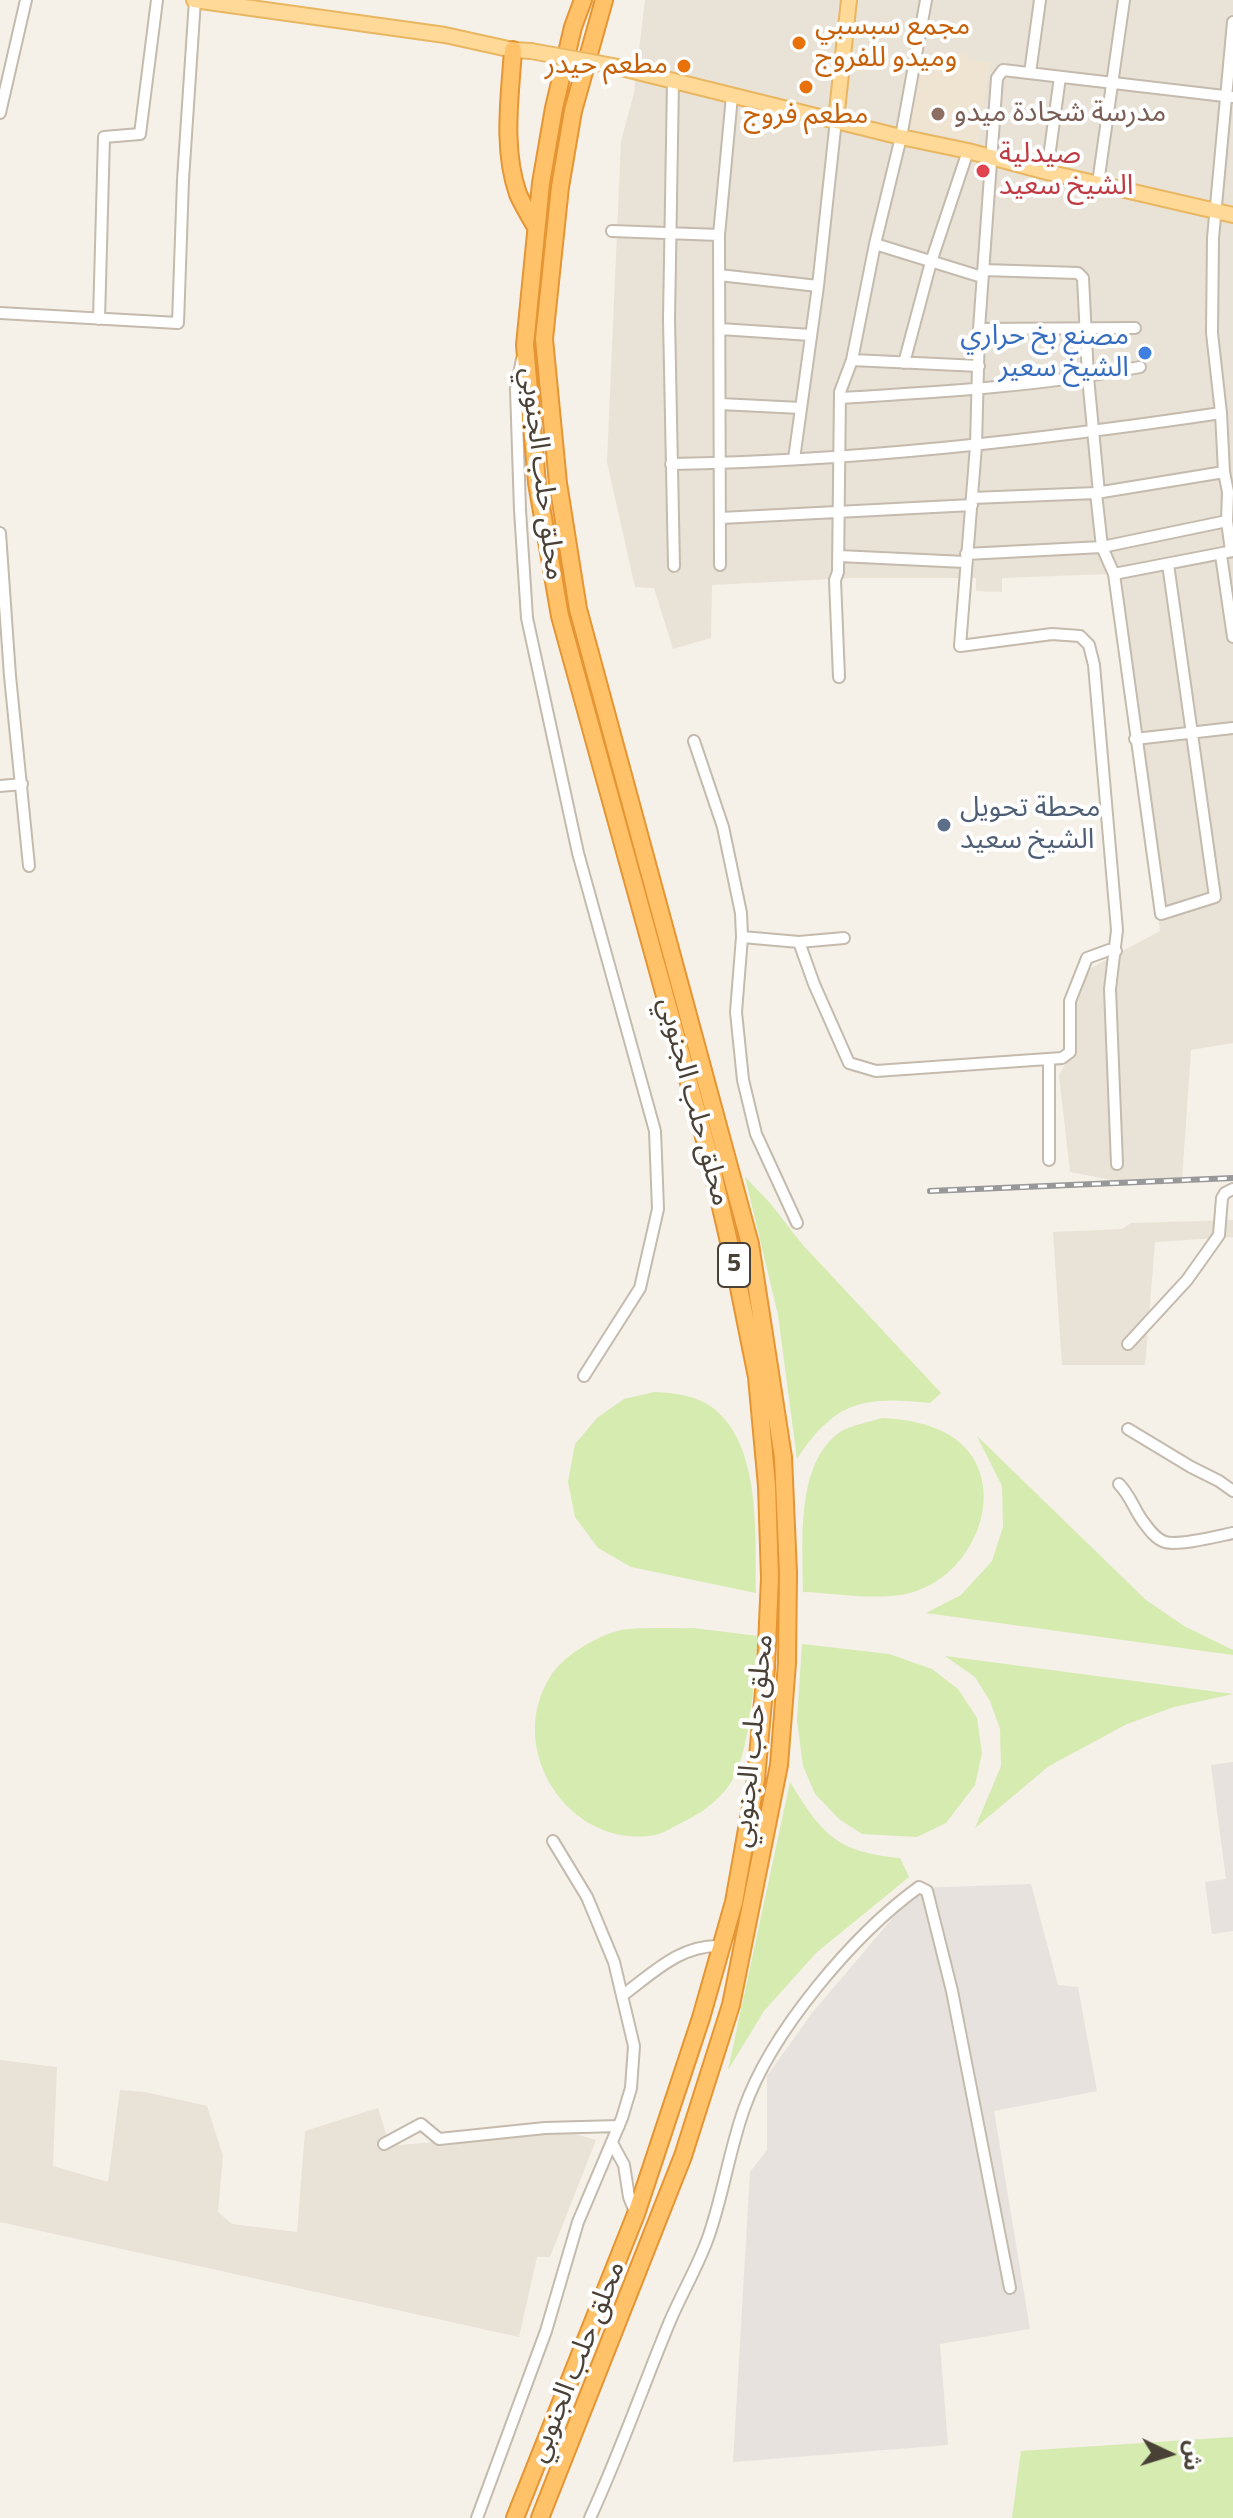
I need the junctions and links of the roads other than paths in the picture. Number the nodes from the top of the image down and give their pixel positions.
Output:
1 (26, 0) edge
2 (157, 0) edge
3 (194, 0) edge
4 (583, 0) edge
5 (604, 0) edge
6 (849, 0) edge
7 (926, 0) edge
8 (1040, 0) edge
9 (1124, 0) edge
10 (1233, 22) edge
11 (513, 50) junction
12 (1030, 73) junction
13 (1060, 77) junction
14 (673, 82) junction
15 (1111, 83) junction
16 (732, 96) junction
17 (1230, 96) edge
18 (0, 113) edge
19 (836, 120) junction
20 (901, 137) junction
21 (968, 151) junction
22 (992, 157) junction
23 (1047, 172) junction
24 (1098, 183) junction
25 (1216, 212) junction
26 (1233, 215) edge
27 (536, 227) junction
28 (612, 231) dead end
29 (671, 234) junction
30 (719, 235) junction
31 (875, 244) junction
32 (931, 262) junction
33 (983, 274) junction
34 (719, 275) junction
35 (818, 286) junction
36 (0, 313) edge
37 (99, 319) junction
38 (1085, 328) junction
39 (1135, 328) dead end
40 (720, 329) junction
41 (979, 329) junction
42 (811, 335) junction
43 (525, 345) junction
44 (852, 360) junction
45 (904, 363) junction
46 (979, 366) junction
47 (1140, 367) dead end
48 (1088, 377) junction
49 (978, 390) junction
50 (840, 398) junction
51 (720, 404) junction
52 (801, 408) junction
53 (1221, 413) junction
54 (1228, 429) edge
55 (1092, 432) junction
56 (976, 446) junction
57 (841, 455) junction
58 (794, 459) junction
59 (720, 463) junction
60 (671, 464) junction
61 (1224, 472) junction
62 (1231, 492) edge
63 (1097, 493) junction
64 (972, 502) junction
65 (840, 512) junction
66 (721, 518) junction
67 (1227, 521) junction
68 (0, 533) edge
69 (1102, 547) junction
70 (1229, 552) edge
71 (839, 556) junction
72 (965, 558) junction
73 (1168, 564) junction
74 (720, 565) dead end
75 (674, 566) dead end
76 (1, 570) edge
77 (1114, 574) junction
78 (1233, 637) edge
79 (5, 677) edge
80 (839, 677) dead end
81 (1233, 728) edge
82 (1191, 732) junction
83 (1135, 739) junction
84 (694, 741) dead end
85 (22, 784) junction
86 (0, 786) edge
87 (29, 866) dead end
88 (742, 937) junction
89 (844, 938) dead end
90 (799, 942) junction
91 (1116, 951) junction
92 (1049, 1059) junction
93 (1049, 1160) dead end
94 (1117, 1164) dead end
95 (1233, 1189) edge
96 (797, 1223) dead end
97 (1128, 1344) dead end
98 (584, 1376) dead end
99 (1128, 1429) dead end
100 (1119, 1484) dead end
101 (1233, 1491) edge
102 (1233, 1533) edge
103 (553, 1841) dead end
104 (721, 1946) junction
105 (623, 1995) junction
106 (619, 2126) junction
107 (612, 2143) junction
108 (384, 2144) dead end
109 (636, 2214) junction
110 (1010, 2288) dead end
111 (477, 2518) edge
112 (515, 2518) edge
113 (540, 2518) edge
114 (590, 2518) edge

1 - 18 street
2 - 37 street
3 - 11 main road
3 - 37 street
4 - 27 highway, محلق حلب الجنوبي / 5
5 - 113 highway, محلق حلب الجنوبي / 5
6 - 19 main road
7 - 20 street
8 - 12 street
9 - 15 street
10 - 17 street
11 - 14 main road, bridge
11 - 27 highway
12 - 13 street
12 - 22 street
13 - 15 street
13 - 23 street
14 - 16 main road
14 - 29 street
15 - 17 street
15 - 24 street
16 - 19 main road
16 - 30 street
17 - 25 street
19 - 20 main road
19 - 35 street
20 - 21 main road
20 - 31 street
21 - 22 main road
21 - 32 street
22 - 23 main road
22 - 33 street
23 - 24 main road
24 - 25 main road
25 - 26 main road
25 - 53 street
27 - 43 highway, محلق حلب الجنوبي / 5
28 - 29 street
29 - 30 street
29 - 60 street
30 - 34 street
31 - 32 street
31 - 44 street
32 - 33 street
32 - 45 street
33 - 38 street
33 - 41 street
34 - 35 street
34 - 40 street
35 - 42 street
36 - 37 street
38 - 39 street
38 - 41 street
38 - 48 street
40 - 42 street
40 - 51 street
41 - 46 street
42 - 52 street
43 - 98 street
43 - 104 highway, محلق حلب الجنوبي / 5
44 - 45 street
44 - 50 street
45 - 46 street
46 - 49 street
47 - 48 street
48 - 49 street
48 - 55 street
49 - 50 street
49 - 56 street
50 - 57 street
51 - 52 street
51 - 59 street
52 - 58 street
53 - 54 street
53 - 55 street
54 - 61 street
55 - 56 street
55 - 63 street
56 - 57 street
56 - 64 street
57 - 58 street
57 - 65 street
58 - 59 street
59 - 60 street
59 - 66 street
60 - 75 street
61 - 62 street
61 - 63 street
62 - 67 street
63 - 64 street
63 - 69 street
64 - 65 street
64 - 72 street
65 - 66 street
65 - 71 street
66 - 74 street
67 - 69 street
67 - 70 street
68 - 76 street
69 - 72 street
69 - 77 street
70 - 73 street
70 - 78 street
71 - 72 street
71 - 80 street
72 - 91 street
73 - 77 street
73 - 82 street
76 - 79 street
77 - 83 street
79 - 85 street
81 - 82 street
82 - 83 street
82 - 83 street
84 - 88 street
85 - 86 street
85 - 87 street
88 - 90 street
88 - 96 street
89 - 90 street
90 - 92 street
91 - 92 street
91 - 94 street
92 - 93 street
95 - 97 street
99 - 101 street
100 - 102 street
103 - 105 street
104 - 105 street
104 - 109 highway, محلق حلب الجنوبي / 5
105 - 106 street
106 - 107 street
106 - 108 street
107 - 109 street
107 - 111 street
109 - 112 highway, محلق حلب الجنوبي / 5
110 - 114 street

